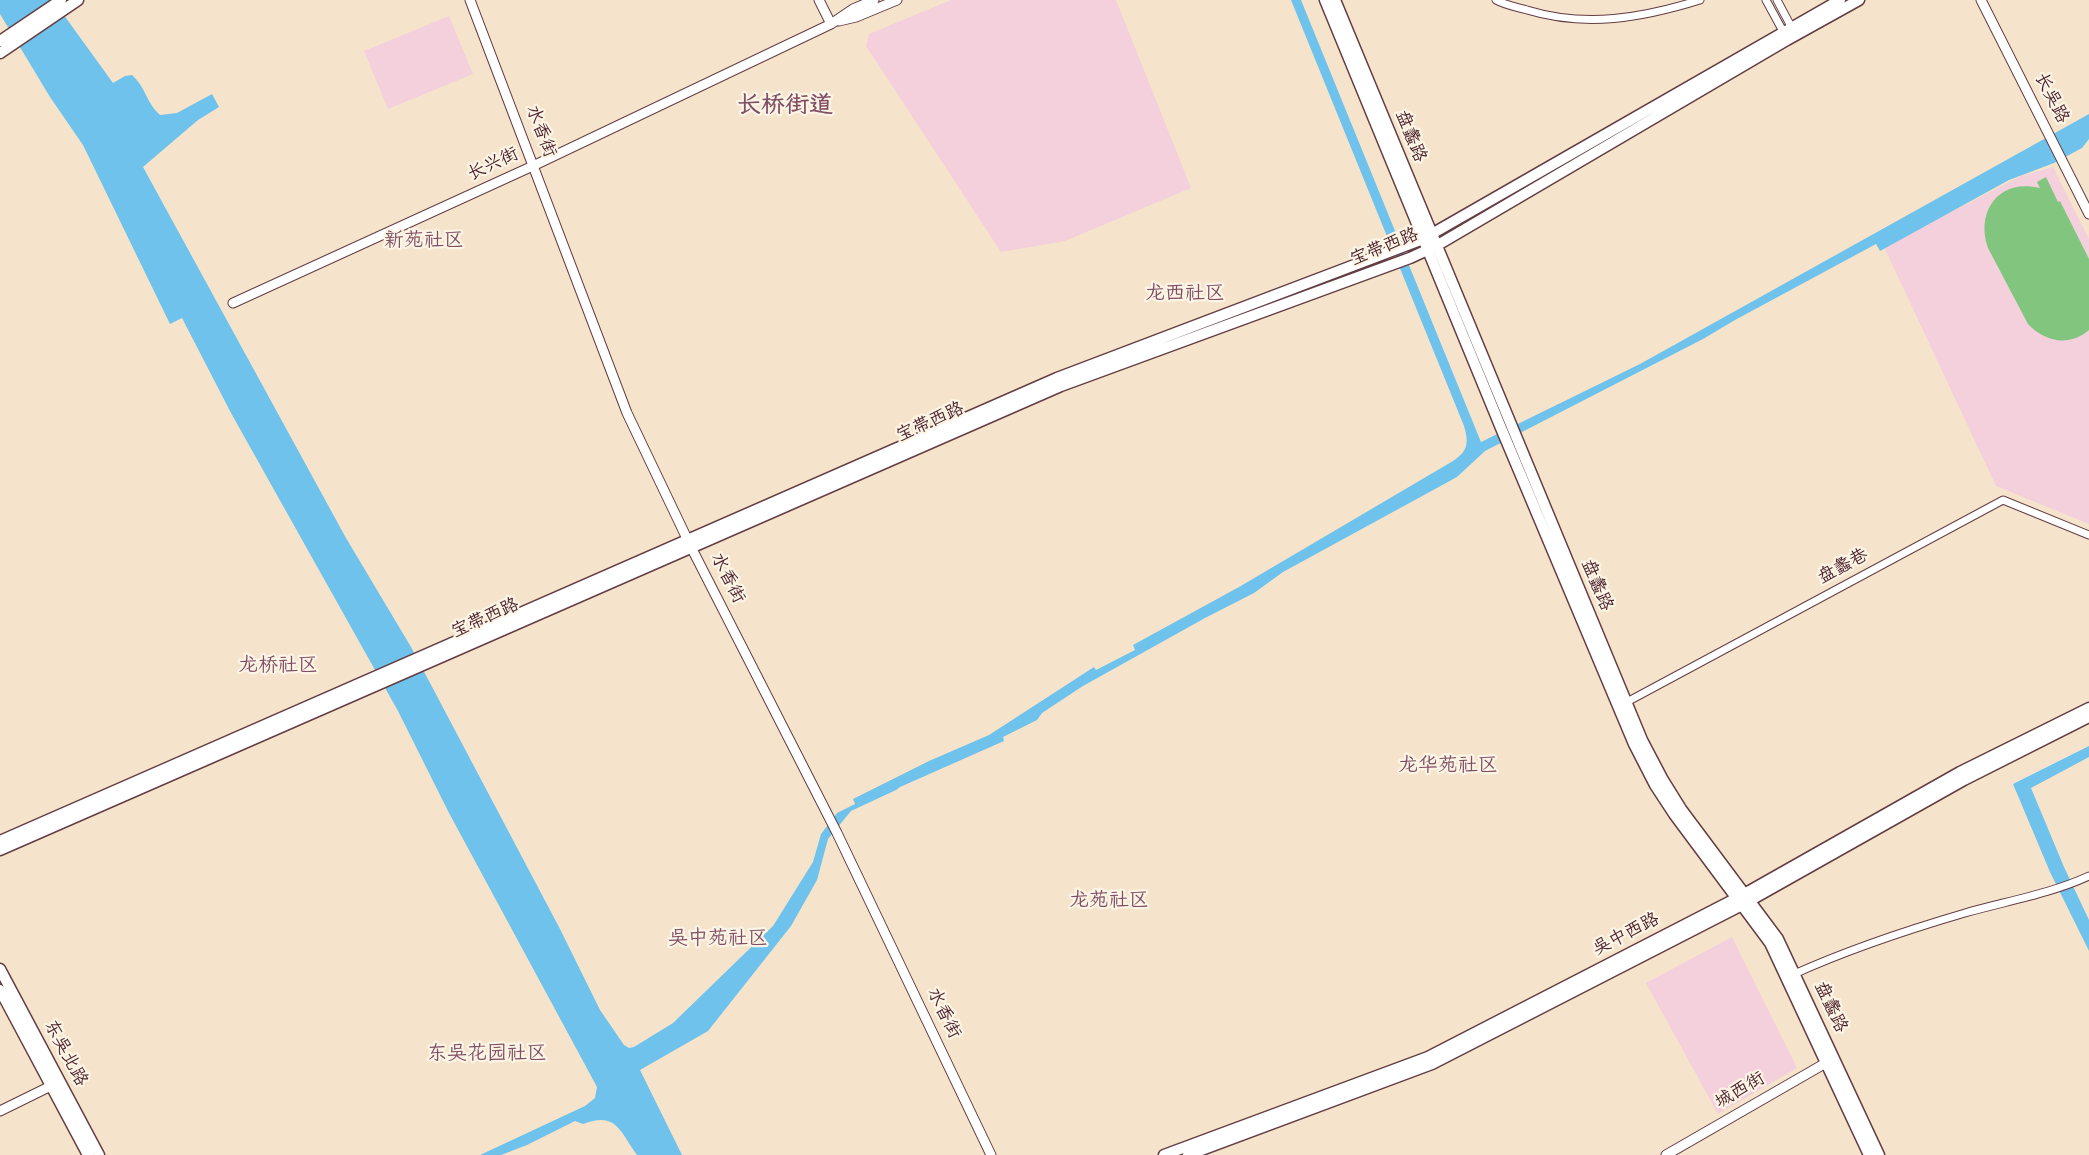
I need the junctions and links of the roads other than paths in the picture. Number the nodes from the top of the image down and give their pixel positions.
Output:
1 (78, 0) edge
2 (470, 0) edge
3 (819, 0) edge
4 (874, 0) edge
5 (897, 0) edge
6 (1496, 0) edge
7 (1700, 0) edge
8 (1766, 0) edge
9 (1777, 0) edge
10 (1840, 0) edge
11 (1858, 0) edge
12 (1981, 0) edge
13 (1329, 1) edge
14 (60, 4) edge
15 (831, 24) junction
16 (1789, 33) junction
17 (6, 41) edge
18 (0, 53) edge
19 (535, 165) junction
20 (2089, 214) edge
21 (1430, 242) junction
22 (233, 303) dead end
23 (2089, 535) edge
24 (689, 543) junction
25 (375, 681) junction
26 (1621, 705) junction
27 (2089, 708) edge
28 (2089, 717) edge
29 (0, 840) edge
30 (0, 850) edge
31 (2089, 876) edge
32 (1744, 899) junction
33 (0, 969) edge
34 (1791, 976) junction
35 (0, 990) edge
36 (1830, 1061) junction
37 (56, 1084) junction
38 (0, 1111) edge
39 (88, 1155) edge
40 (99, 1155) edge
41 (991, 1155) edge
42 (1164, 1155) edge
43 (1188, 1155) edge
44 (1666, 1155) edge
45 (1869, 1155) edge
46 (1879, 1155) edge

1 - 14 main road
2 - 19 street, 水香街
3 - 15 street
4 - 15 street, 长兴街
5 - 15 street, 长兴街
6 - 7 street
8 - 16 street
9 - 16 street
10 - 16 main road, 宝带西路
11 - 16 main road, 宝带西路
12 - 20 street, 长吴路
13 - 21 main road, 盘蠡路
14 - 17 main road
15 - 19 street, 长兴街
16 - 21 main road, 宝带西路
17 - 18 main road
19 - 22 street, 长兴街
19 - 24 street, 水香街
21 - 24 main road, 宝带西路
21 - 24 main road, 宝带西路
21 - 26 main road, 盘蠡路
23 - 26 street, 盘蠡巷
24 - 25 main road, 宝带西路
24 - 41 street, 水香街
25 - 29 main road, 宝带西路
25 - 30 main road, 宝带西路
26 - 32 main road, 盘蠡路
27 - 32 main road, 吴中西路
28 - 32 main road, 吴中西路
31 - 34 street
32 - 34 main road, 盘蠡路
32 - 42 main road, 吴中西路
32 - 43 main road, 吴中西路
33 - 37 main road, 东吴北路
34 - 36 main road, 盘蠡路
35 - 37 main road, 东吴北路
36 - 44 street, 城西街
36 - 45 main road, 盘蠡路
36 - 46 main road, 盘蠡路
37 - 38 street
37 - 39 main road, 东吴北路
37 - 40 main road, 东吴北路

